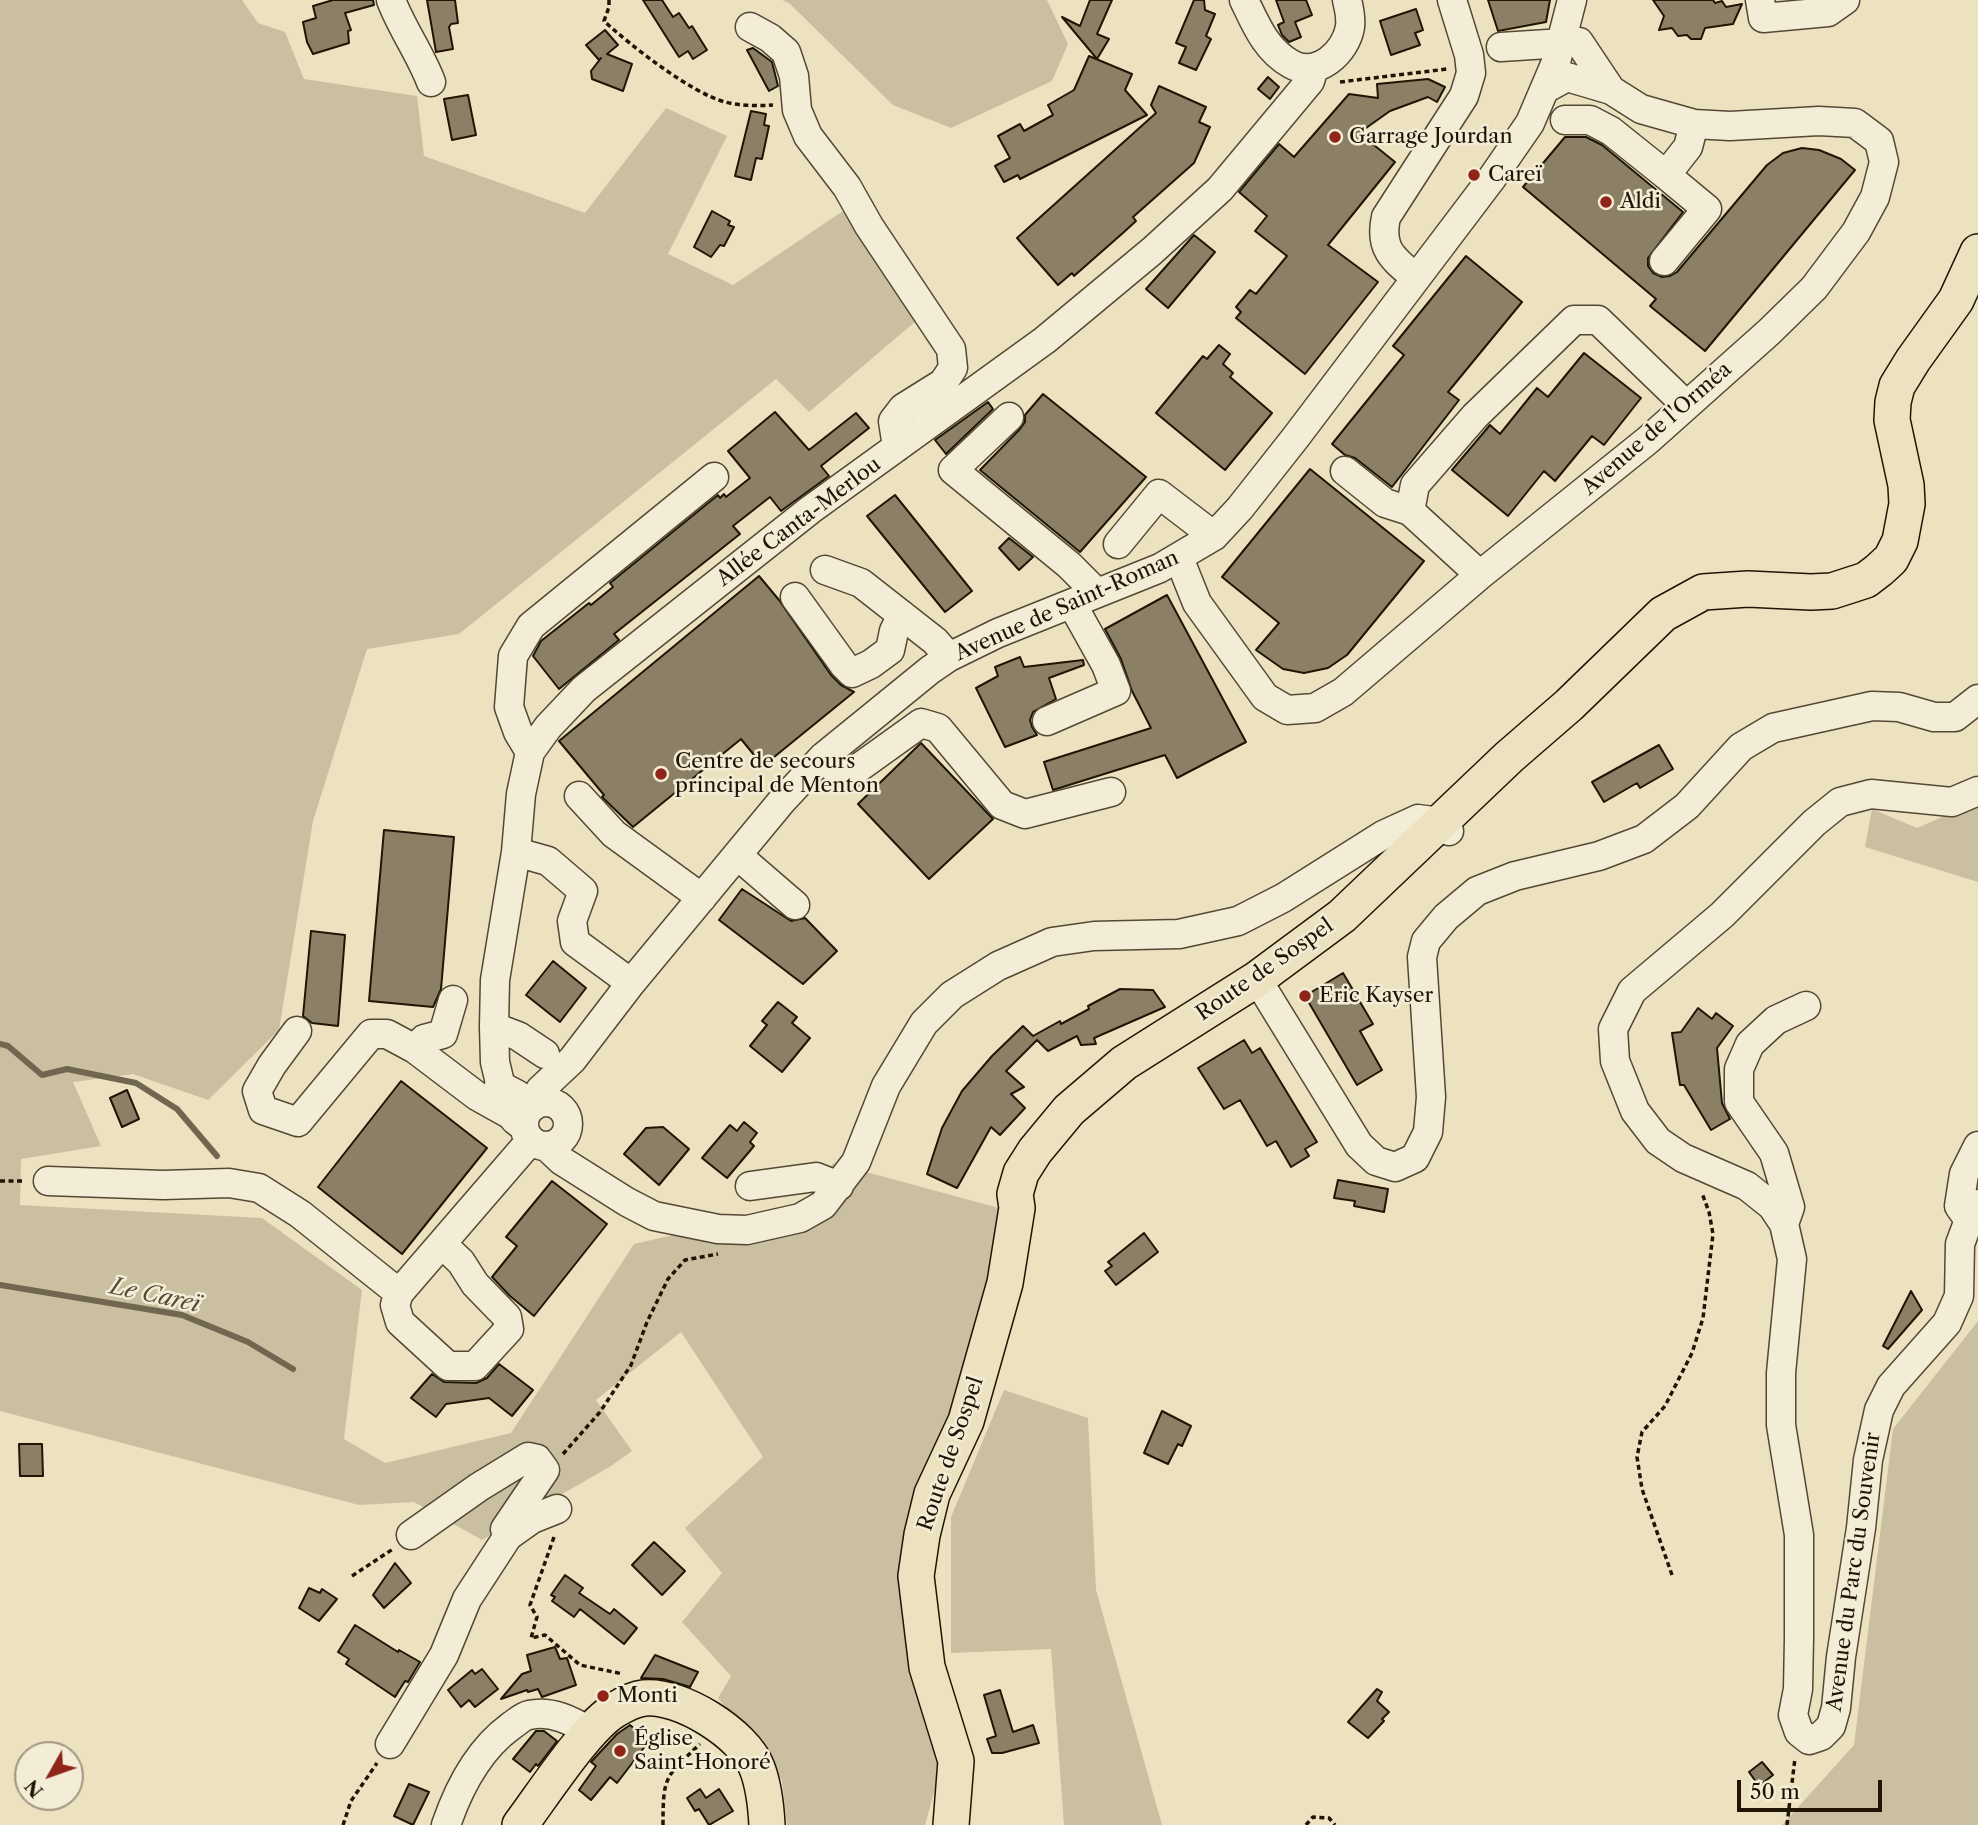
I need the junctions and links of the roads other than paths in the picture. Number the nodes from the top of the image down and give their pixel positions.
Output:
1 (391, 0) edge
2 (1244, 0) edge
3 (1347, 0) edge
4 (1452, 0) edge
5 (1572, 0) edge
6 (1586, 0) edge
7 (1760, 0) edge
8 (1844, 0) edge
9 (750, 27) dead end
10 (1571, 42) junction
11 (1501, 47) dead end
12 (1312, 75) junction
13 (431, 82) dead end
14 (1556, 83) junction
15 (1611, 90) junction
16 (1565, 120) dead end
17 (1694, 124) junction
18 (1666, 175) junction
19 (1978, 252) edge
20 (1664, 261) dead end
21 (1416, 278) junction
22 (1686, 405) junction
23 (1009, 417) dead end
24 (897, 447) junction
25 (1345, 471) dead end
26 (714, 477) dead end
27 (1410, 511) junction
28 (1214, 536) junction
29 (1118, 544) dead end
30 (1179, 558) junction
31 (825, 570) dead end
32 (1480, 575) junction
33 (795, 597) dead end
34 (1084, 598) junction
35 (902, 615) junction
36 (949, 657) junction
37 (1978, 699) edge
38 (1047, 721) dead end
39 (530, 752) junction
40 (823, 757) junction
41 (1978, 791) edge
42 (1111, 792) dead end
43 (579, 796) dead end
44 (1445, 827) junction
45 (516, 852) junction
46 (737, 855) junction
47 (702, 898) junction
48 (795, 905) dead end
49 (631, 983) junction
50 (1260, 984) junction
51 (453, 1000) dead end
52 (1806, 1006) dead end
53 (494, 1027) junction
54 (297, 1031) dead end
55 (415, 1049) junction
56 (558, 1057) junction
57 (488, 1091) junction
58 (539, 1125) junction
59 (1978, 1146) edge
60 (48, 1181) dead end
61 (750, 1186) dead end
62 (839, 1186) junction
63 (1973, 1212) edge
64 (1784, 1224) junction
65 (442, 1244) junction
66 (399, 1293) junction
67 (557, 1509) road end
68 (411, 1535) road end
69 (508, 1536) junction
70 (591, 1732) junction
71 (390, 1744) road end
72 (446, 1825) edge
73 (520, 1825) edge
74 (767, 1825) edge
75 (951, 1825) edge

1 - 13 street
2 - 12 street
3 - 12 street, Allée Canta-Merlou
4 - 21 street
5 - 10 street, Avenue de Saint-Roman
6 - 10 street, Avenue de Saint-Roman
7 - 8 street
9 - 24 street
10 - 11 street
10 - 14 street, Avenue de Saint-Roman
10 - 15 street, Avenue de l'Orméa
12 - 24 street, Allée Canta-Merlou
14 - 15 street, Avenue de l'Orméa
14 - 21 street, Avenue de Saint-Roman
15 - 17 street, Avenue de l'Orméa
16 - 18 street
17 - 18 street
17 - 22 street, Avenue de l'Orméa
18 - 20 street
19 - 44 main road, Route de Sospel
21 - 28 street, Avenue de Saint-Roman
22 - 27 street
22 - 32 street, Avenue de l'Orméa
23 - 34 street
24 - 39 street, Allée Canta-Merlou
25 - 27 street
26 - 39 street
27 - 32 street
28 - 29 street
28 - 30 street, Avenue de Saint-Roman
30 - 32 street, Avenue de l'Orméa
30 - 34 street, Avenue de Saint-Roman
31 - 35 street
33 - 35 street
34 - 36 street, Avenue de Saint-Roman
34 - 38 street
35 - 36 street
36 - 40 street, Avenue de Saint-Roman
37 - 50 street
39 - 45 street, Allée Canta-Merlou
40 - 42 street
40 - 46 street, Avenue de Saint-Roman
41 - 64 street, Avenue du Parc du Souvenir
43 - 47 street
44 - 50 main road, Route de Sospel
44 - 62 street
45 - 49 street
45 - 53 street, Allée Canta-Merlou
46 - 47 street, Avenue de Saint-Roman
46 - 48 street
47 - 49 street, Avenue de Saint-Roman
49 - 56 street, Avenue de Saint-Roman
50 - 75 main road, Route de Sospel
51 - 55 street
52 - 64 street
53 - 56 street
53 - 57 street, Allée Canta-Merlou
54 - 55 street
55 - 57 street
56 - 58 street, Avenue de Saint-Roman
57 - 58 street
58 - 62 street
58 - 65 street
59 - 63 street
60 - 66 street
61 - 62 street
63 - 64 street, Avenue du Parc du Souvenir
65 - 66 street
65 - 66 street
67 - 69 street
68 - 69 street
69 - 71 street
70 - 72 street
70 - 73 main road
70 - 74 main road

